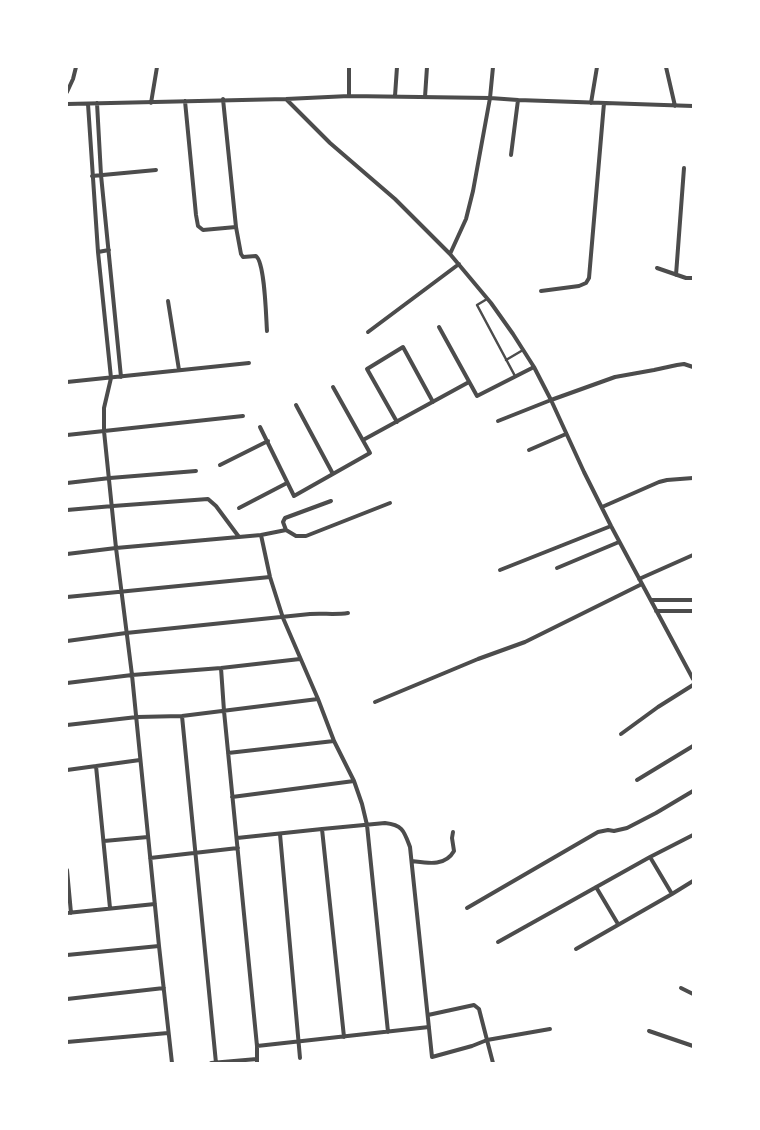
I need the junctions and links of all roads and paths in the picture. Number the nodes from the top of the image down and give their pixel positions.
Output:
1 (76, 67) edge
2 (157, 67) edge
3 (349, 67) edge
4 (396, 67) edge
5 (427, 67) edge
6 (493, 67) edge
7 (597, 67) edge
8 (666, 67) edge
9 (67, 92) edge
10 (349, 96) junction
11 (395, 96) junction
12 (425, 97) junction
13 (490, 98) junction
14 (223, 99) junction
15 (286, 99) junction
16 (518, 100) junction
17 (184, 101) junction
18 (97, 103) junction
19 (152, 103) junction
20 (591, 103) junction
21 (604, 103) junction
22 (67, 104) edge
23 (88, 104) junction
24 (675, 106) junction
25 (693, 106) edge
26 (511, 155) dead end
27 (684, 168) dead end
28 (156, 170) dead end
29 (101, 175) junction
30 (92, 176) junction
31 (106, 218) junction
32 (95, 221) junction
33 (236, 227) junction
34 (109, 250) junction
35 (98, 252) junction
36 (450, 254) junction
37 (459, 264) junction
38 (657, 268) dead end
39 (676, 275) junction
40 (693, 278) edge
41 (541, 291) dead end
42 (488, 299) junction
43 (168, 301) dead end
44 (439, 327) dead end
45 (267, 331) dead end
46 (368, 332) dead end
47 (523, 350) junction
48 (506, 360) junction
49 (249, 363) dead end
50 (534, 367) junction
51 (693, 367) edge
52 (179, 370) junction
53 (515, 376) junction
54 (121, 377) junction
55 (111, 378) junction
56 (67, 382) edge
57 (470, 382) junction
58 (333, 387) dead end
59 (551, 400) junction
60 (434, 402) junction
61 (296, 405) dead end
62 (244, 416) dead end
63 (498, 421) dead end
64 (397, 422) junction
65 (260, 427) dead end
66 (104, 431) junction
67 (566, 434) junction
68 (67, 436) edge
69 (363, 440) junction
70 (268, 441) junction
71 (530, 450) dead end
72 (220, 466) dead end
73 (196, 472) dead end
74 (333, 474) junction
75 (110, 478) junction
76 (693, 478) edge
77 (67, 483) edge
78 (288, 483) junction
79 (330, 501) dead end
80 (390, 502) dead end
81 (113, 506) junction
82 (602, 506) junction
83 (239, 508) dead end
84 (67, 510) edge
85 (611, 526) junction
86 (286, 530) junction
87 (261, 535) junction
88 (240, 537) junction
89 (619, 542) junction
90 (116, 548) junction
91 (67, 554) edge
92 (693, 556) edge
93 (557, 568) dead end
94 (500, 570) dead end
95 (270, 577) junction
96 (639, 579) junction
97 (642, 584) junction
98 (122, 592) junction
99 (67, 597) edge
100 (651, 600) junction
101 (693, 600) edge
102 (656, 611) junction
103 (693, 611) edge
104 (348, 613) dead end
105 (283, 618) junction
106 (126, 633) junction
107 (67, 641) edge
108 (300, 659) junction
109 (221, 668) junction
110 (132, 675) junction
111 (693, 679) edge
112 (67, 683) edge
113 (693, 685) edge
114 (318, 699) junction
115 (375, 702) dead end
116 (224, 711) junction
117 (182, 716) junction
118 (137, 717) junction
119 (67, 724) edge
120 (621, 734) dead end
121 (334, 741) junction
122 (693, 746) edge
123 (228, 753) junction
124 (140, 760) junction
125 (96, 766) junction
126 (67, 770) edge
127 (637, 780) dead end
128 (354, 781) junction
129 (693, 791) edge
130 (232, 797) junction
131 (367, 825) junction
132 (322, 829) junction
133 (453, 832) dead end
134 (280, 834) junction
135 (693, 834) edge
136 (148, 837) junction
137 (237, 838) junction
138 (104, 841) junction
139 (238, 848) junction
140 (195, 854) junction
141 (650, 857) junction
142 (150, 858) junction
143 (412, 861) junction
144 (67, 870) edge
145 (693, 881) edge
146 (596, 887) junction
147 (672, 894) junction
148 (155, 904) junction
149 (110, 908) junction
150 (467, 908) dead end
151 (69, 913) edge
152 (618, 924) junction
153 (498, 942) dead end
154 (159, 946) junction
155 (576, 949) dead end
156 (67, 955) edge
157 (164, 988) junction
158 (682, 988) dead end
159 (693, 994) edge
160 (67, 999) edge
161 (428, 1015) junction
162 (429, 1027) junction
163 (550, 1029) dead end
164 (649, 1031) dead end
165 (388, 1032) junction
166 (168, 1033) junction
167 (344, 1037) junction
168 (487, 1040) junction
169 (300, 1041) junction
170 (67, 1042) edge
171 (257, 1046) junction
172 (693, 1046) edge
173 (432, 1057) junction
174 (300, 1058) dead end
175 (257, 1061) edge
176 (172, 1063) edge
177 (212, 1063) edge
178 (216, 1063) edge
179 (433, 1063) edge
180 (493, 1063) edge

1 - 9 street
2 - 19 street
3 - 10 street
4 - 11 street
5 - 12 street
6 - 13 street
7 - 20 street
8 - 24 street
10 - 11 street
10 - 15 street
11 - 12 street
12 - 13 street
13 - 16 street
13 - 36 street
14 - 15 street
14 - 17 street
14 - 33 street
15 - 36 street
16 - 20 street
16 - 26 street
17 - 19 street
17 - 33 street
18 - 19 street
18 - 23 street
18 - 29 street
20 - 21 street
21 - 24 street
21 - 41 street
22 - 23 street
23 - 30 street
24 - 25 street
27 - 39 street
28 - 29 street
29 - 30 street
29 - 31 street
30 - 32 street
31 - 32 street
31 - 34 street
32 - 35 street
33 - 45 street
34 - 35 street
34 - 54 street
35 - 55 street
36 - 37 street
37 - 42 street
37 - 46 street
38 - 39 street
39 - 40 street
42 - 47 street
42 - 48 lane
43 - 52 street
44 - 57 street
47 - 48 lane
47 - 50 street
48 - 53 lane
49 - 52 street
50 - 53 street
50 - 59 street
51 - 59 street
52 - 54 street
53 - 57 street
54 - 55 street
55 - 56 street
55 - 66 street
57 - 60 street
58 - 69 street
59 - 63 street
59 - 67 street
60 - 64 street
60 - 64 street
61 - 74 street
62 - 66 street
64 - 69 street
65 - 70 street
66 - 68 street
66 - 75 street
67 - 71 street
67 - 82 street
69 - 74 street
70 - 72 street
70 - 78 street
73 - 75 street
74 - 78 street
75 - 77 street
75 - 81 street
76 - 82 street
78 - 83 street
79 - 86 street
80 - 86 street
81 - 84 street
81 - 88 street
81 - 90 street
82 - 85 street
85 - 89 street
85 - 94 street
86 - 87 street
87 - 88 street
87 - 95 street
88 - 90 street
89 - 93 street
89 - 96 street
90 - 91 street
90 - 98 street
92 - 96 street
95 - 98 street
95 - 105 street
96 - 97 street
97 - 100 street
97 - 115 street
98 - 99 street
98 - 106 street
100 - 101 street
100 - 102 street
102 - 103 street
102 - 111 street
104 - 105 street
105 - 106 street
105 - 108 street
106 - 107 street
106 - 110 street
108 - 109 street
108 - 114 street
109 - 110 street
109 - 116 street
110 - 112 street
110 - 118 street
113 - 120 street
114 - 116 street
114 - 121 street
116 - 117 street
116 - 123 street
117 - 118 street
117 - 140 street
118 - 119 street
118 - 124 street
121 - 123 street
121 - 128 street
122 - 127 street
123 - 130 street
124 - 125 street
124 - 136 street
125 - 126 street
125 - 138 street
128 - 130 street
128 - 131 street
129 - 150 street
130 - 137 street
131 - 132 street
131 - 143 street
131 - 165 street
132 - 134 street
132 - 167 street
133 - 143 street
134 - 137 street
134 - 169 street
135 - 141 street
136 - 138 street
136 - 142 street
137 - 139 street
138 - 149 street
139 - 140 street
139 - 171 street
140 - 142 street
140 - 178 street
141 - 146 street
141 - 147 street
142 - 148 street
143 - 161 street
144 - 151 street
145 - 147 street
146 - 152 street
146 - 153 street
147 - 152 street
148 - 149 street
148 - 154 street
149 - 151 street
152 - 155 street
154 - 156 street
154 - 157 street
157 - 160 street
157 - 166 street
158 - 159 street
161 - 162 street
161 - 168 street
162 - 165 street
162 - 173 street
163 - 168 street
164 - 172 street
165 - 167 street
166 - 170 street
166 - 176 street
167 - 169 street
168 - 173 street
168 - 180 street
169 - 171 street
169 - 174 street
171 - 175 street
173 - 179 street
175 - 178 street
177 - 178 street

